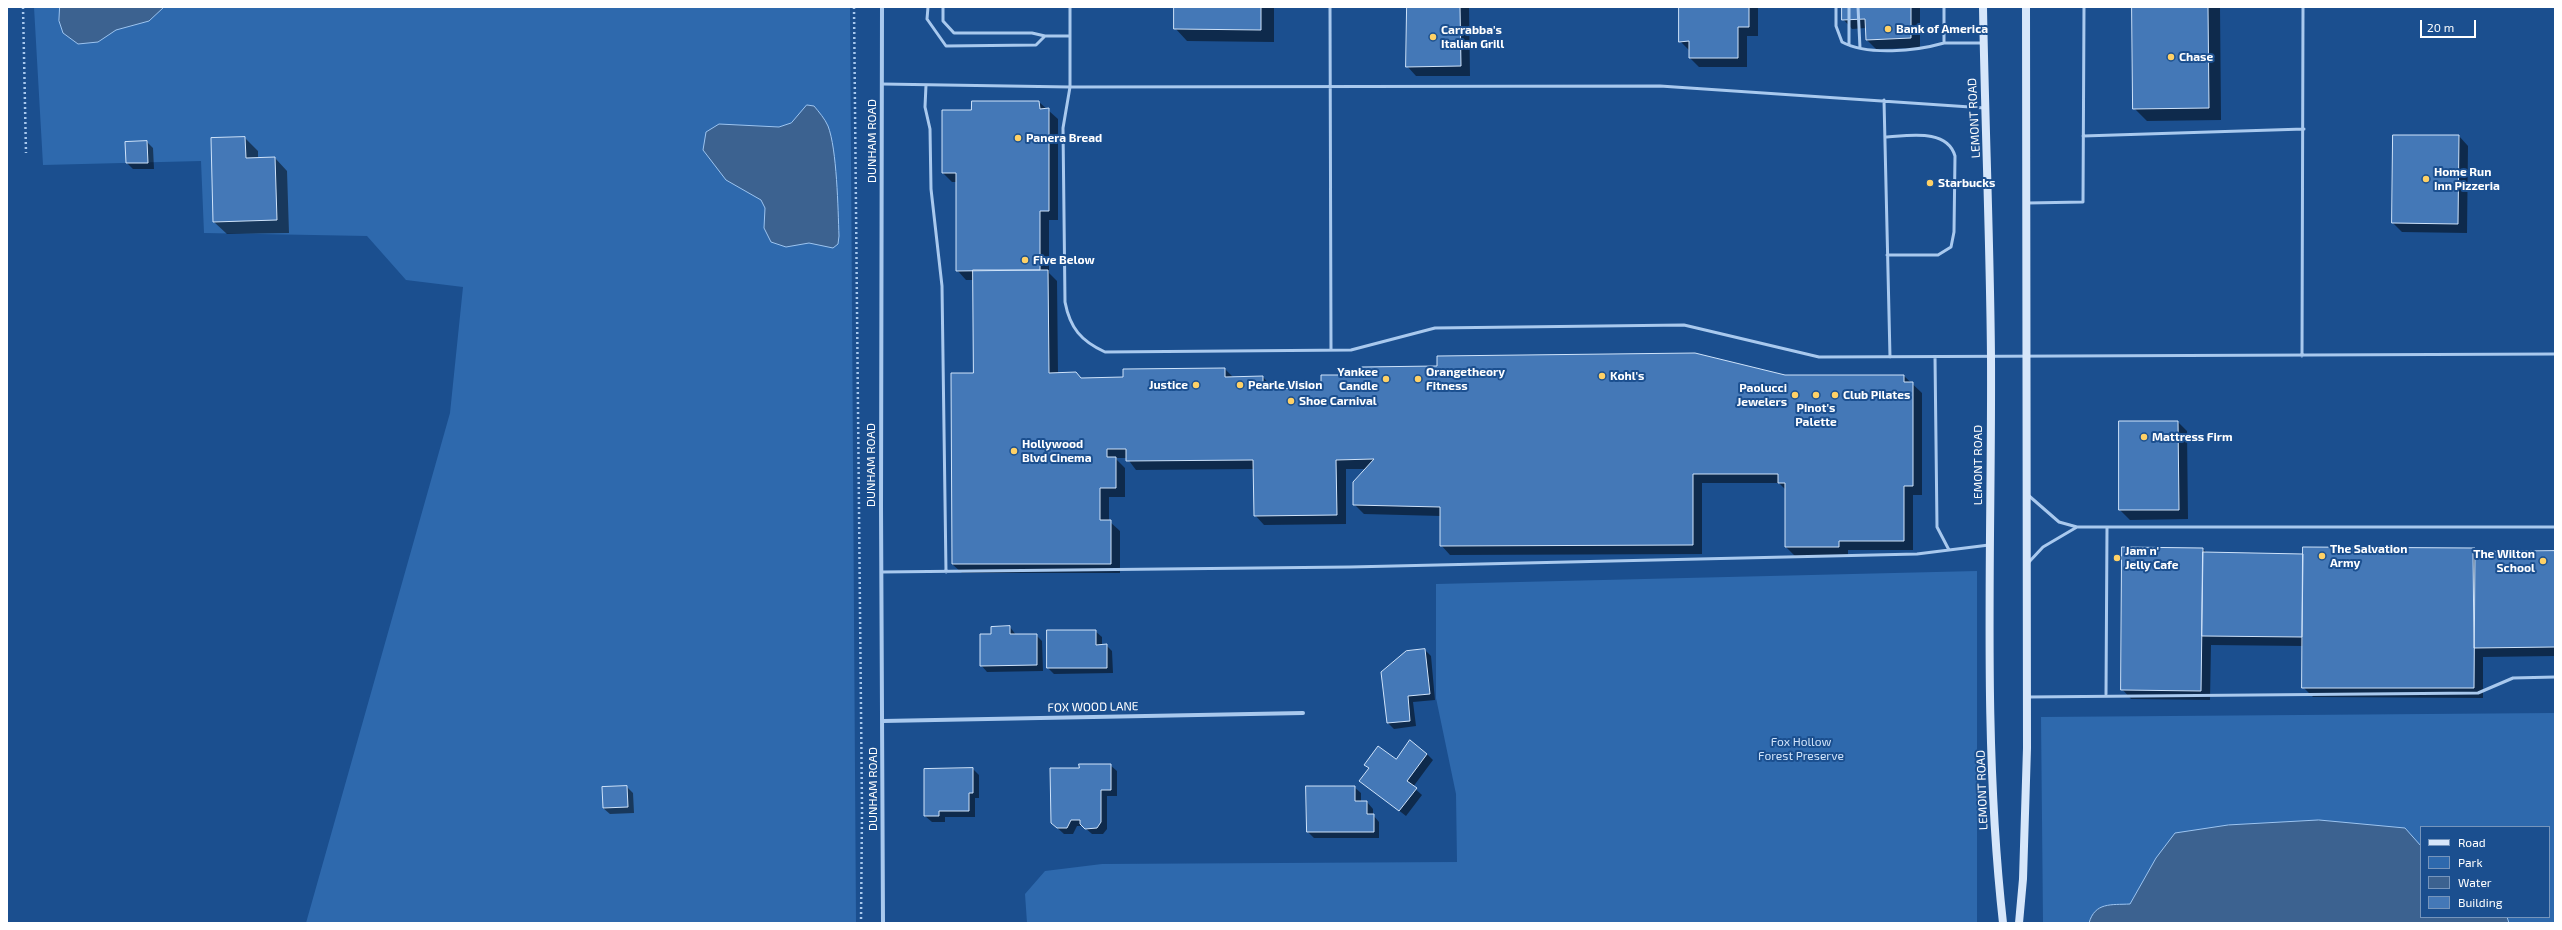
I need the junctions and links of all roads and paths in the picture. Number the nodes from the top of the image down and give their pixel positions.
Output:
1 (23, 7) edge
2 (854, 7) edge
3 (882, 7) edge
4 (928, 7) edge
5 (943, 7) edge
6 (1070, 7) edge
7 (1330, 7) edge
8 (1836, 7) edge
9 (1848, 7) edge
10 (1858, 7) edge
11 (1944, 7) edge
12 (1983, 7) edge
13 (2026, 7) edge
14 (2084, 7) edge
15 (2303, 7) edge
16 (1045, 36) junction
17 (1070, 36) junction
18 (1944, 43) junction
19 (1983, 43) junction
20 (1849, 45) junction
21 (1860, 48) junction
22 (882, 84) junction
23 (926, 85) junction
24 (1329, 86) junction
25 (1070, 87) junction
26 (1884, 100) junction
27 (1985, 108) junction
28 (2304, 129) junction
29 (2083, 136) junction
30 (1885, 137) junction
31 (26, 153) dead end
32 (2026, 203) junction
33 (1887, 255) junction
34 (1330, 350) junction
35 (2555, 354) edge
36 (2302, 356) junction
37 (1890, 357) junction
38 (1935, 357) junction
39 (1991, 357) junction
40 (2027, 357) junction
41 (2026, 494) junction
42 (2077, 527) junction
43 (2555, 527) edge
44 (2107, 528) junction
45 (1989, 545) junction
46 (1949, 550) junction
47 (2028, 563) junction
48 (882, 572) junction
49 (946, 572) junction
50 (2555, 677) edge
51 (2106, 694) junction
52 (2027, 697) junction
53 (1303, 713) dead end
54 (883, 721) junction
55 (861, 923) edge
56 (883, 923) edge
57 (2003, 923) edge
58 (2019, 923) edge

1 - 31 path
2 - 55 path
3 - 22 street, DUNHAM ROAD
4 - 16 lane
5 - 16 lane
6 - 17 lane
7 - 24 lane
8 - 20 lane
9 - 20 lane
10 - 21 lane
11 - 18 lane
12 - 19 main road, LEMONT ROAD
13 - 32 main road
14 - 29 lane
15 - 28 lane
16 - 17 lane
17 - 25 lane
18 - 19 lane
18 - 21 lane
19 - 27 main road, LEMONT ROAD
20 - 21 lane
22 - 23 lane
22 - 48 street, DUNHAM ROAD
23 - 25 lane
23 - 49 lane
24 - 25 lane
24 - 26 lane
24 - 34 lane
25 - 34 lane
26 - 27 lane
26 - 30 lane
27 - 39 main road, LEMONT ROAD
28 - 29 lane
28 - 36 lane
29 - 32 lane
30 - 33 lane
30 - 33 lane
32 - 40 main road
33 - 37 lane
34 - 37 lane
35 - 36 lane
36 - 40 lane
37 - 38 lane
38 - 39 lane
38 - 46 lane
39 - 40 lane
39 - 45 main road, LEMONT ROAD
40 - 41 main road
41 - 42 lane
41 - 47 main road
42 - 44 lane
42 - 47 lane
43 - 44 lane
44 - 51 lane
45 - 46 lane
45 - 57 main road, LEMONT ROAD
46 - 49 lane
47 - 52 main road
48 - 49 lane
48 - 54 street, DUNHAM ROAD
50 - 51 lane
51 - 52 lane
52 - 58 main road
53 - 54 street, FOX WOOD LANE
54 - 56 street, DUNHAM ROAD

